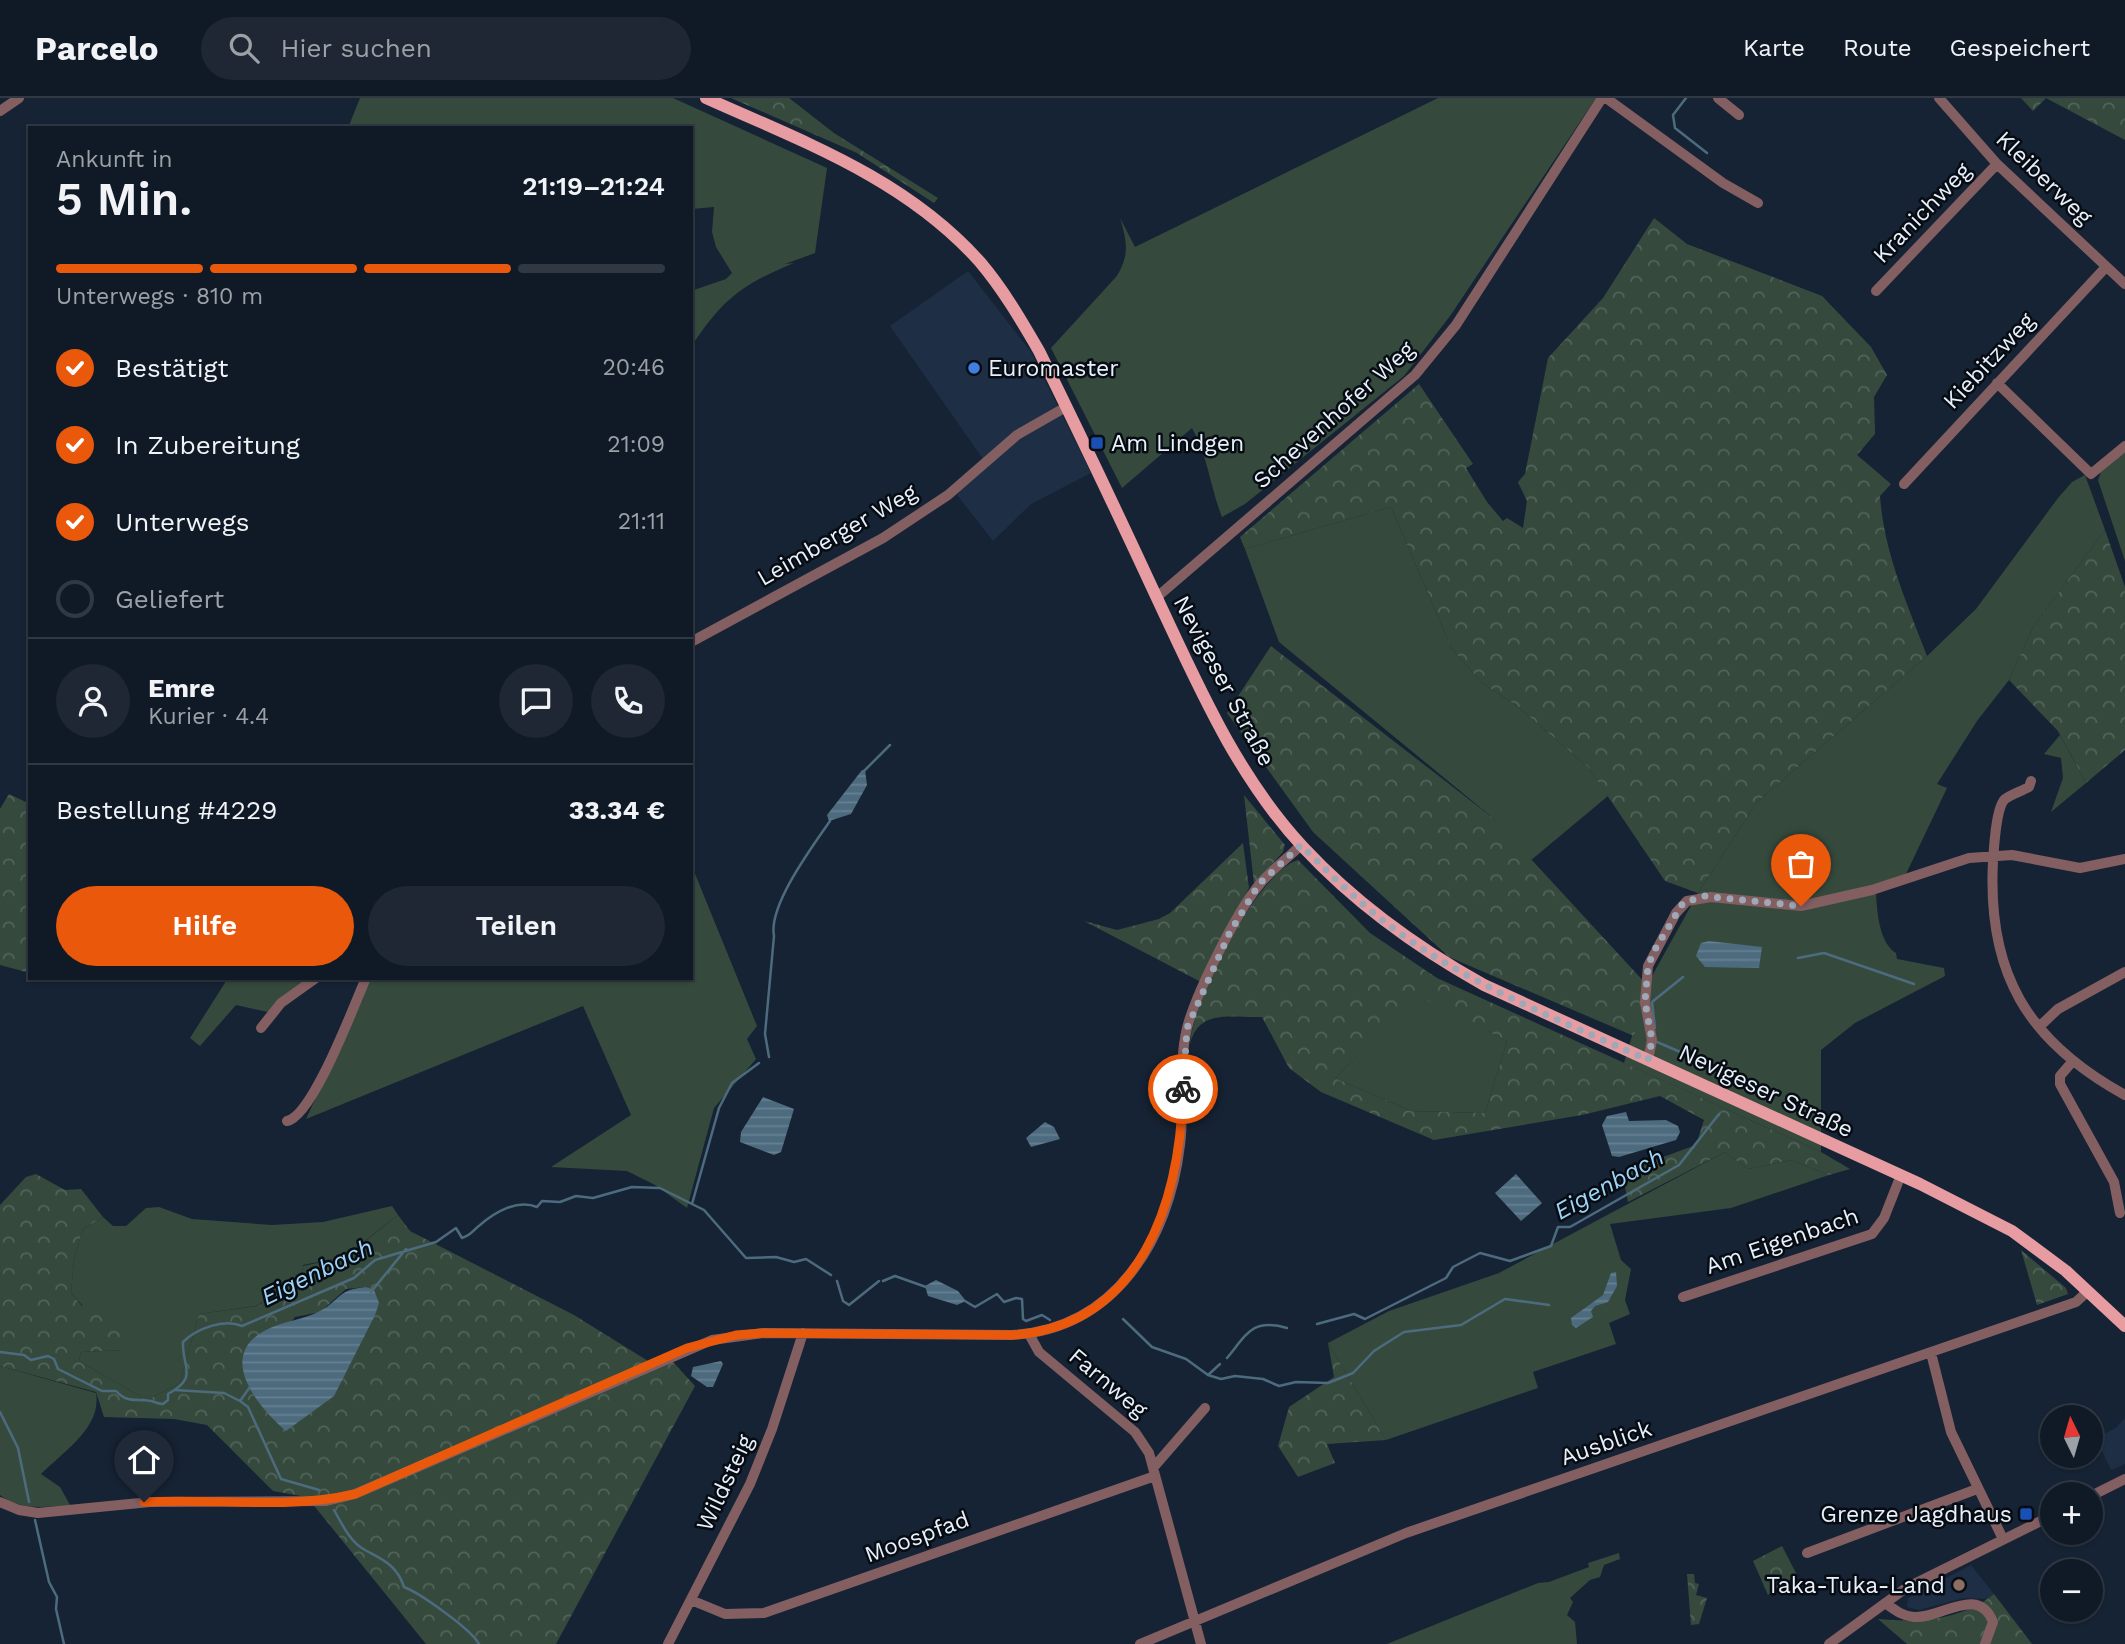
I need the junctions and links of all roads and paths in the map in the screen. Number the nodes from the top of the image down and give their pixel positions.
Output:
1 (19, 98) edge
2 (706, 98) edge
3 (1604, 98) edge
4 (1718, 98) edge
5 (1939, 98) edge
6 (0, 111) edge
7 (1739, 115) dead end
8 (1997, 164) junction
9 (1758, 203) dead end
10 (2106, 267) junction
11 (2125, 284) edge
12 (1876, 291) dead end
13 (1997, 383) junction
14 (1066, 407) junction
15 (2125, 446) edge
16 (1904, 484) dead end
17 (1157, 597) junction
18 (693, 641) edge
19 (2031, 780) dead end
20 (1301, 845) junction
21 (1994, 856) junction
22 (2125, 859) edge
23 (2125, 972) edge
24 (313, 980) edge
25 (365, 980) edge
26 (2039, 1026) junction
27 (261, 1028) dead end
28 (1648, 1060) junction
29 (2072, 1062) junction
30 (2125, 1095) edge
31 (286, 1121) dead end
32 (1901, 1175) junction
33 (2120, 1213) dead end
34 (2087, 1292) junction
35 (1683, 1297) dead end
36 (2125, 1326) edge
37 (803, 1333) junction
38 (1029, 1334) junction
39 (1931, 1353) junction
40 (1205, 1408) dead end
41 (1154, 1472) junction
42 (2125, 1479) edge
43 (1977, 1489) junction
44 (2103, 1490) edge
45 (0, 1502) edge
46 (2040, 1521) edge
47 (2003, 1539) junction
48 (1807, 1553) dead end
49 (691, 1600) junction
50 (1885, 1603) junction
51 (1195, 1623) junction
52 (668, 1644) edge
53 (1140, 1644) edge
54 (1201, 1644) edge
55 (1829, 1644) edge
56 (1985, 1644) edge

1 - 6 street
2 - 14 main road, Nevigeser Straße
3 - 9 street, Schevenhofer Weg
3 - 17 street, Schevenhofer Weg
4 - 7 street
5 - 8 street, Kleiberweg
8 - 10 street, Kleiberweg
8 - 12 street, Kranichweg
10 - 11 street, Kleiberweg
10 - 13 street, Kiebitzweg
13 - 15 street
13 - 16 street, Kiebitzweg
14 - 17 main road, Nevigeser Straße
14 - 18 street, Leimberger Weg
17 - 20 main road, Nevigeser Straße
19 - 21 street
20 - 28 main road, Nevigeser Straße
20 - 38 street
21 - 22 street
21 - 26 street
21 - 28 street
23 - 26 street
24 - 27 street
25 - 31 street
26 - 29 street
28 - 32 main road, Nevigeser Straße
29 - 30 street
29 - 33 street
32 - 34 main road, Nevigeser Straße
32 - 35 street, Am Eigenbach
34 - 36 main road, Nevigeser Straße
34 - 39 street, Ausblick
37 - 38 street
37 - 45 street
37 - 49 street, Wildsteig
38 - 41 street, Farnweg
39 - 43 street
39 - 51 street, Ausblick
40 - 41 street
41 - 49 street, Moospfad
41 - 51 street, Farnweg
42 - 44 street
43 - 47 street
43 - 48 street
46 - 47 street
47 - 50 street
49 - 52 street, Wildsteig
50 - 55 street
50 - 56 street
51 - 53 street, Ausblick
51 - 54 street, Farnweg

